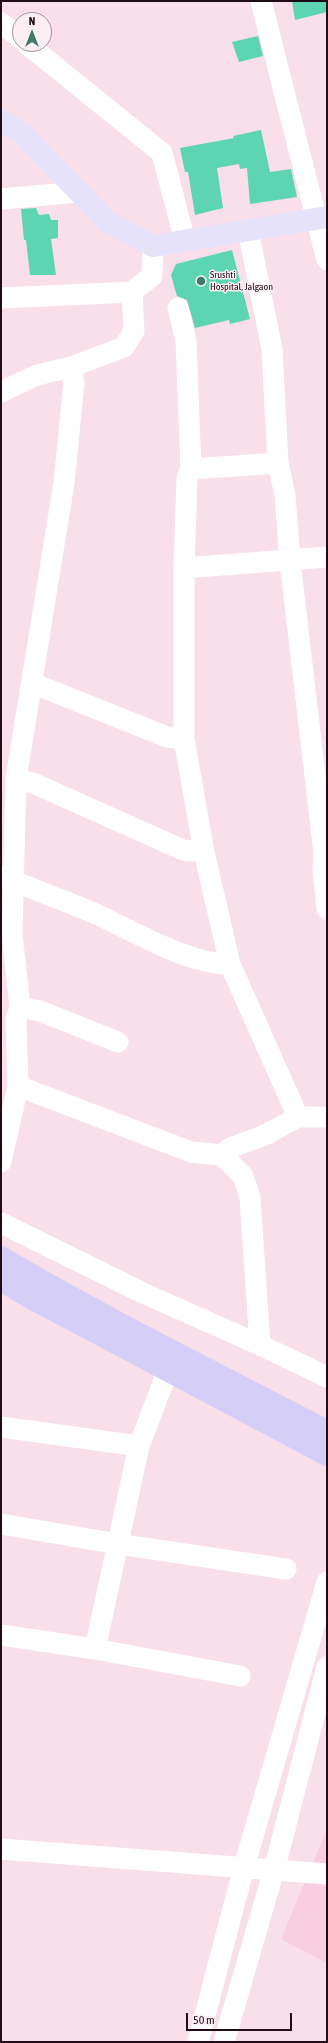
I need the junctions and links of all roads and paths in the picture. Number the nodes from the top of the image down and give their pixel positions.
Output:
1 (261, 1) edge
2 (1, 23) edge
3 (12, 32) edge
4 (37, 52) edge
5 (1, 120) edge
6 (79, 192) junction
7 (1, 199) edge
8 (321, 218) edge
9 (248, 230) junction
10 (185, 241) junction
11 (153, 246) junction
12 (327, 260) edge
13 (132, 292) junction
14 (1, 298) edge
15 (178, 308) dead end
16 (71, 367) junction
17 (1, 392) edge
18 (278, 463) junction
19 (191, 469) junction
20 (327, 557) edge
21 (290, 561) junction
22 (184, 568) junction
23 (32, 683) junction
24 (184, 739) junction
25 (16, 779) junction
26 (204, 852) junction
27 (326, 853) edge
28 (7, 878) edge
29 (327, 909) edge
30 (230, 964) junction
31 (20, 1007) junction
32 (118, 1042) dead end
33 (18, 1086) junction
34 (298, 1117) junction
35 (327, 1117) edge
36 (222, 1155) junction
37 (1, 1162) edge
38 (1, 1223) edge
39 (1, 1257) edge
40 (1, 1280) edge
41 (260, 1344) junction
42 (168, 1370) junction
43 (327, 1377) edge
44 (1, 1427) edge
45 (327, 1431) edge
46 (139, 1446) junction
47 (327, 1455) edge
48 (1, 1524) edge
49 (118, 1544) junction
50 (286, 1569) dead end
51 (327, 1582) edge
52 (1, 1635) edge
53 (95, 1649) junction
54 (327, 1667) edge
55 (240, 1676) dead end
56 (1, 1849) edge
57 (244, 1867) junction
58 (274, 1870) junction
59 (327, 1874) edge
60 (198, 2042) edge
61 (224, 2042) edge

1 - 8 street
2 - 3 street
4 - 10 street
5 - 6 main road
6 - 7 street
6 - 11 main road
8 - 9 main road
8 - 12 street
9 - 10 main road
9 - 18 street
10 - 11 main road
11 - 13 street
13 - 14 street
13 - 16 street
15 - 19 street
16 - 17 street
16 - 23 street
18 - 19 street
18 - 21 street
19 - 22 street
20 - 21 street
21 - 22 street
21 - 27 street
22 - 24 street
23 - 24 street
23 - 25 street
24 - 26 street
25 - 26 street
25 - 28 street
26 - 30 street
27 - 29 street
28 - 30 street
28 - 31 street
30 - 34 street
31 - 32 street
31 - 33 street
33 - 36 street
33 - 37 street
34 - 35 street
34 - 36 street
36 - 41 street
38 - 41 street
39 - 45 highway
40 - 42 highway
41 - 43 street
42 - 46 street
42 - 47 highway
44 - 46 street
46 - 49 street
48 - 49 street
49 - 50 street
49 - 53 street
51 - 57 street
52 - 53 street
53 - 55 street
54 - 58 street
56 - 57 street
57 - 58 street
57 - 60 street
58 - 59 street
58 - 61 street

